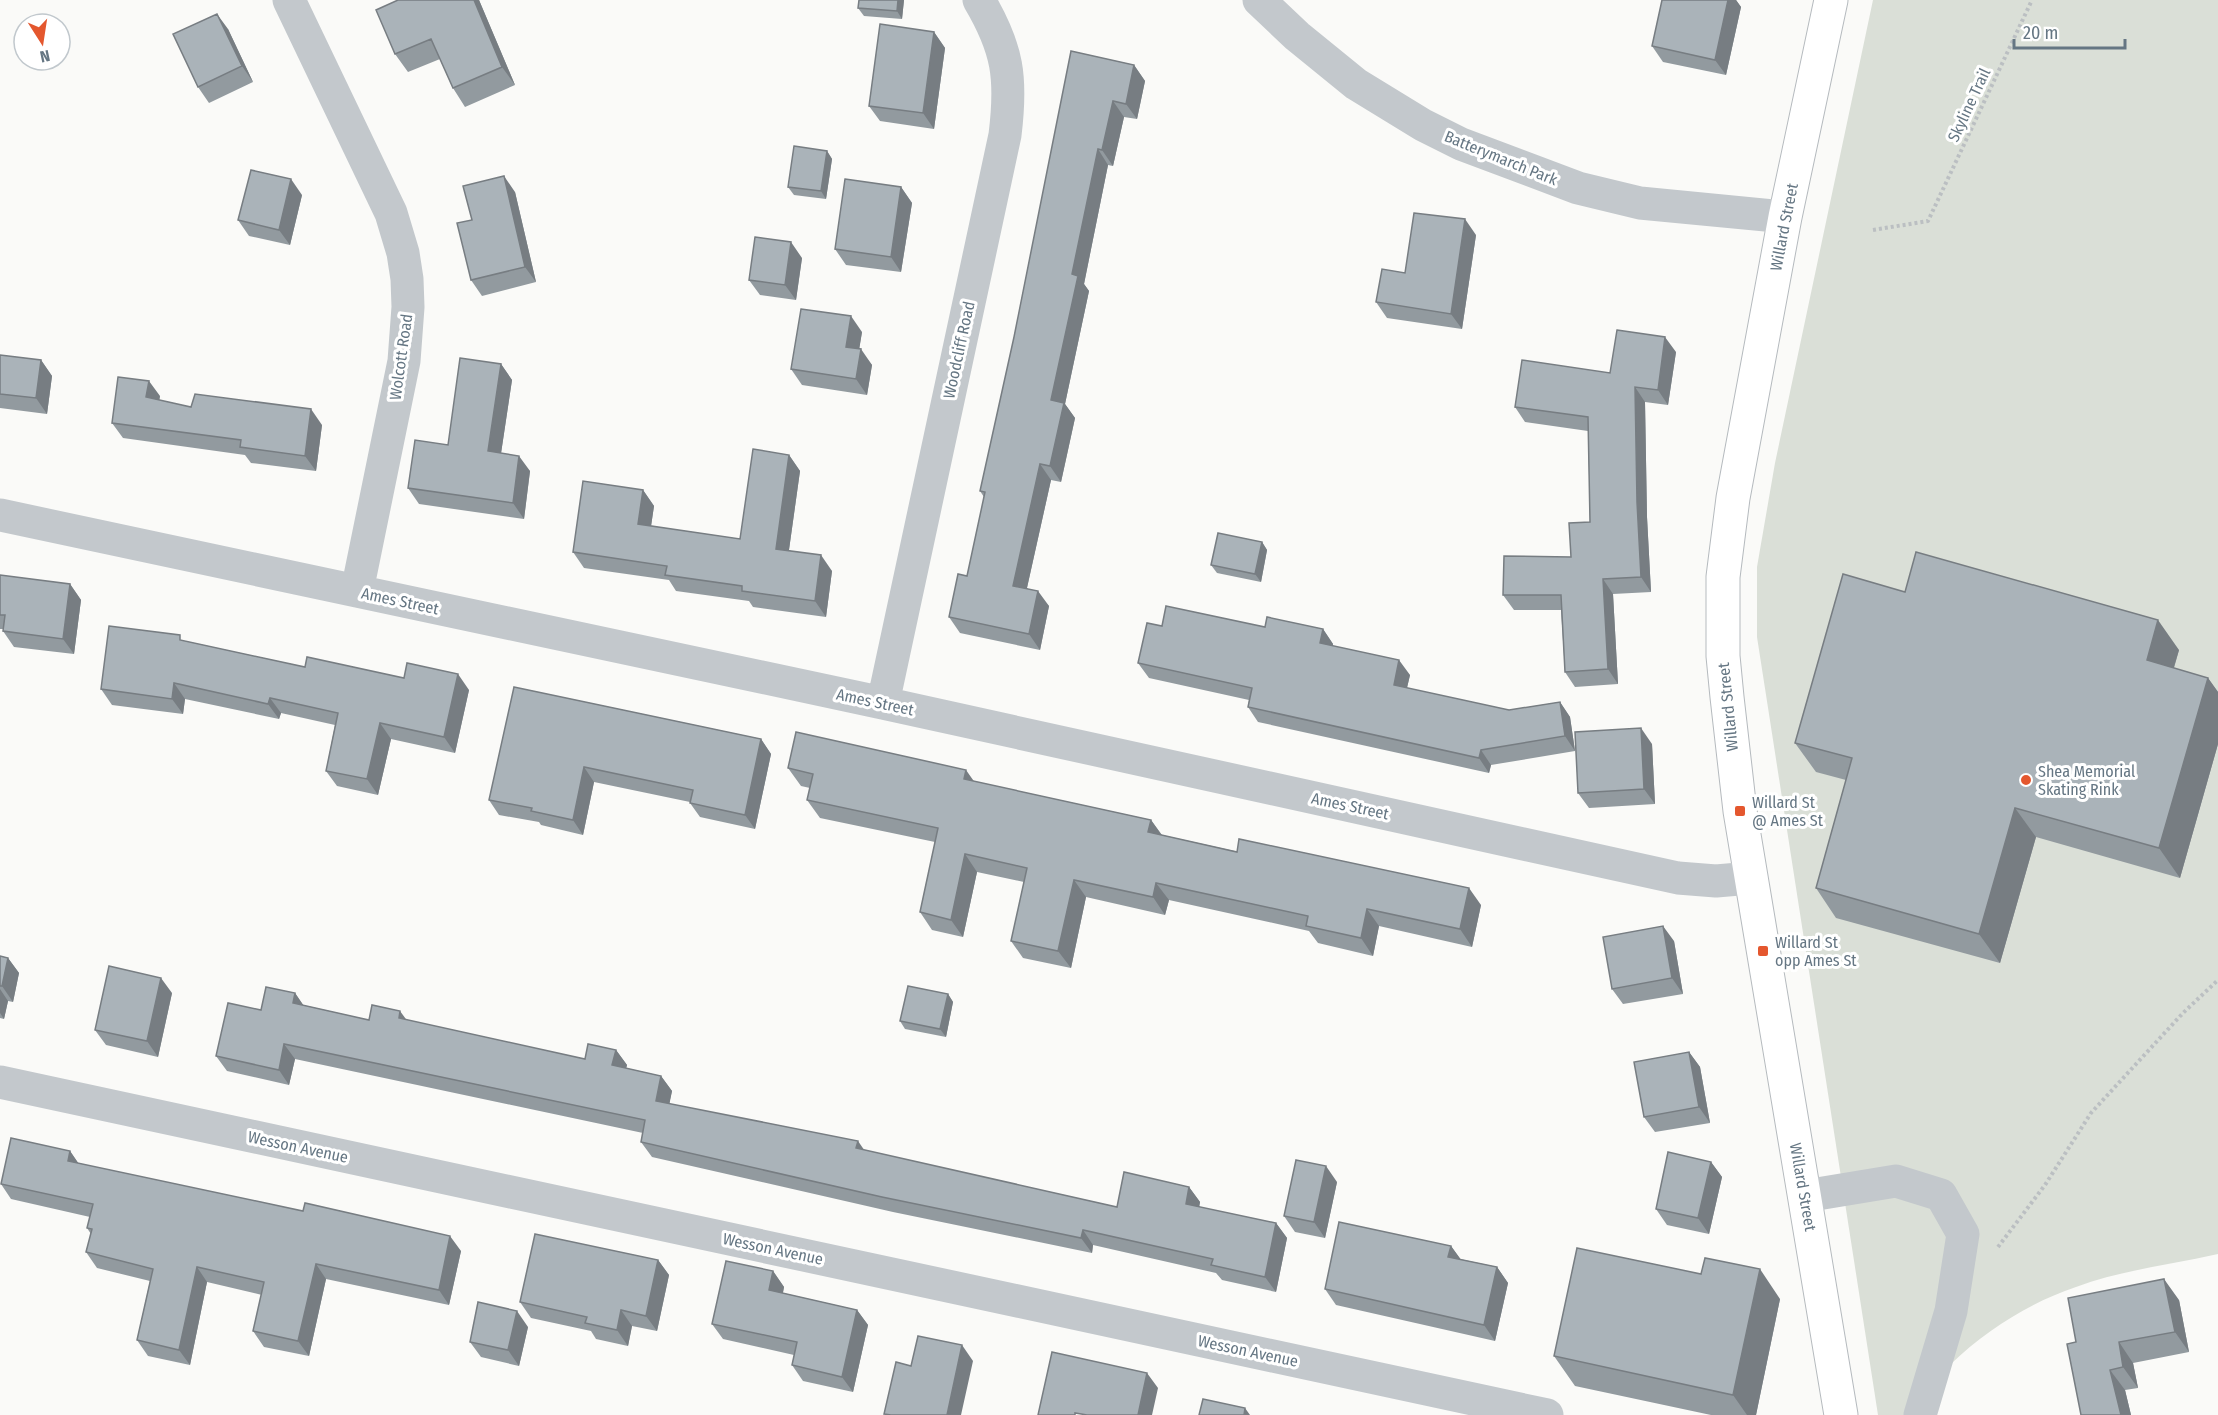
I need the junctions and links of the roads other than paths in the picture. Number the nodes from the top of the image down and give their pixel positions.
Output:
1 (289, 0) edge
2 (979, 0) edge
3 (1259, 0) edge
4 (1831, 0) edge
5 (1785, 217) junction
6 (0, 515) edge
7 (357, 591) junction
8 (883, 704) junction
9 (1751, 878) junction
10 (0, 1083) edge
11 (1805, 1196) junction
12 (1547, 1415) edge
13 (1841, 1415) edge
14 (1920, 1415) edge

1 - 7 street, Wolcott Road
2 - 8 street, Woodcliff Road
3 - 5 street, Batterymarch Park
4 - 5 main road, Willard Street
5 - 9 main road, Willard Street
6 - 7 street, Ames Street
7 - 8 street, Ames Street
8 - 9 street, Ames Street
9 - 11 main road, Willard Street
10 - 12 street, Wesson Avenue
11 - 13 main road, Willard Street
11 - 14 street

